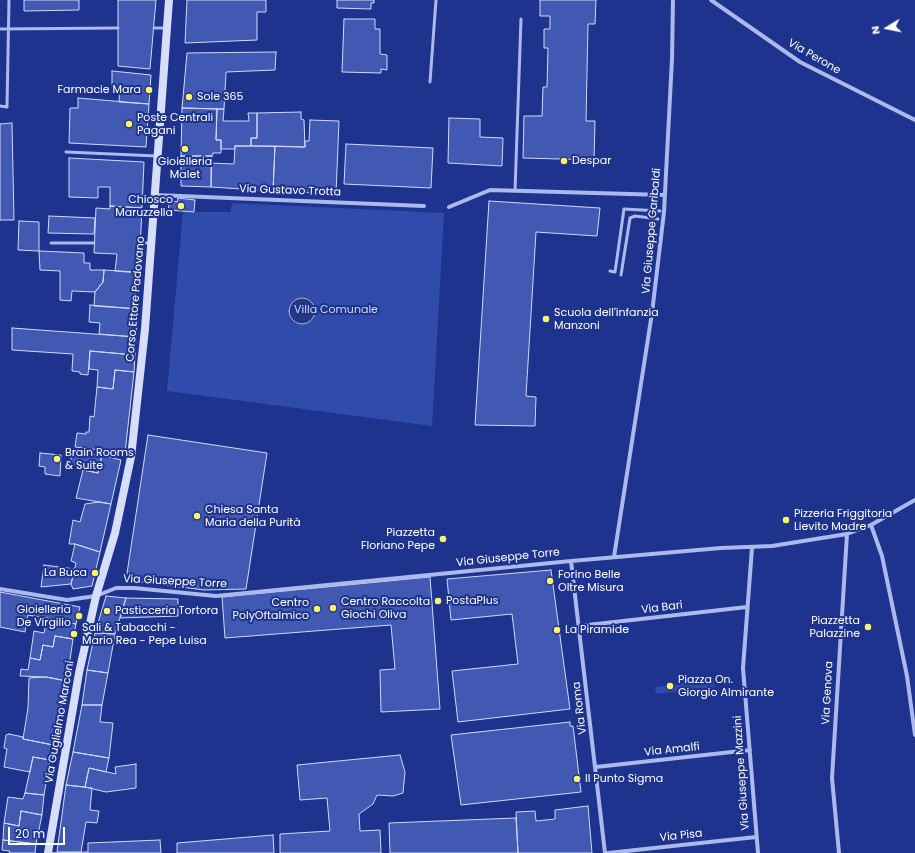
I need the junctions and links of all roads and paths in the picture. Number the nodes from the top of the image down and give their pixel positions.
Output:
1 (10, 0) edge
2 (169, 0) edge
3 (436, 0) edge
4 (673, 0) edge
5 (711, 0) edge
6 (521, 19) dead end
7 (118, 28) dead end
8 (154, 28) dead end
9 (167, 28) junction
10 (0, 29) edge
11 (10, 29) junction
12 (430, 82) dead end
13 (0, 106) edge
14 (915, 120) edge
15 (66, 152) dead end
16 (159, 156) junction
17 (516, 191) junction
18 (156, 195) junction
19 (665, 195) junction
20 (424, 206) dead end
21 (449, 207) dead end
22 (662, 212) junction
23 (661, 220) junction
24 (51, 243) dead end
25 (94, 243) dead end
26 (141, 243) dead end
27 (152, 243) junction
28 (610, 271) dead end
29 (621, 275) dead end
30 (915, 500) edge
31 (871, 525) junction
32 (847, 534) junction
33 (752, 548) junction
34 (614, 557) junction
35 (571, 561) junction
36 (0, 589) edge
37 (96, 596) junction
38 (747, 607) junction
39 (579, 626) junction
40 (915, 735) edge
41 (750, 750) junction
42 (596, 767) junction
43 (756, 837) junction
44 (48, 853) edge
45 (605, 853) edge
46 (608, 853) edge
47 (758, 853) edge
48 (839, 853) edge

1 - 11 lane
2 - 9 street, Corso Ettore Padovano
3 - 12 lane
4 - 19 street, Via Giuseppe Garibaldi
5 - 14 street, Via Perone
6 - 17 lane
7 - 11 lane
8 - 9 lane
9 - 16 street, Corso Ettore Padovano
10 - 11 lane
11 - 13 lane
15 - 16 lane
16 - 18 street, Corso Ettore Padovano
17 - 19 street
17 - 21 street
18 - 20 street, Via Gustavo Trotta
18 - 27 street, Corso Ettore Padovano
19 - 22 street, Via Giuseppe Garibaldi
22 - 23 street, Via Giuseppe Garibaldi
22 - 28 lane
23 - 29 lane
23 - 34 street, Via Giuseppe Garibaldi
24 - 25 lane
26 - 27 lane
27 - 37 street, Corso Ettore Padovano
30 - 31 street, Via Giuseppe Torre
31 - 32 street, Via Giuseppe Torre
31 - 40 street
32 - 33 street, Via Giuseppe Torre
32 - 48 street, Via Genova
33 - 34 street, Via Giuseppe Torre
33 - 38 street, Via Giuseppe Mazzini
34 - 35 street, Via Giuseppe Torre
35 - 37 street, Via Giuseppe Torre
35 - 39 street, Via Roma
36 - 37 street, Via Giuseppe Torre
37 - 44 street, Via Guglielmo Marconi
38 - 39 street, Via Bari
38 - 41 street, Via Giuseppe Mazzini
39 - 42 street, Via Roma
41 - 42 street, Via Amalfi
41 - 43 street, Via Giuseppe Mazzini
42 - 45 street, Via Roma
43 - 46 street, Via Pisa
43 - 47 street, Via Giuseppe Mazzini

